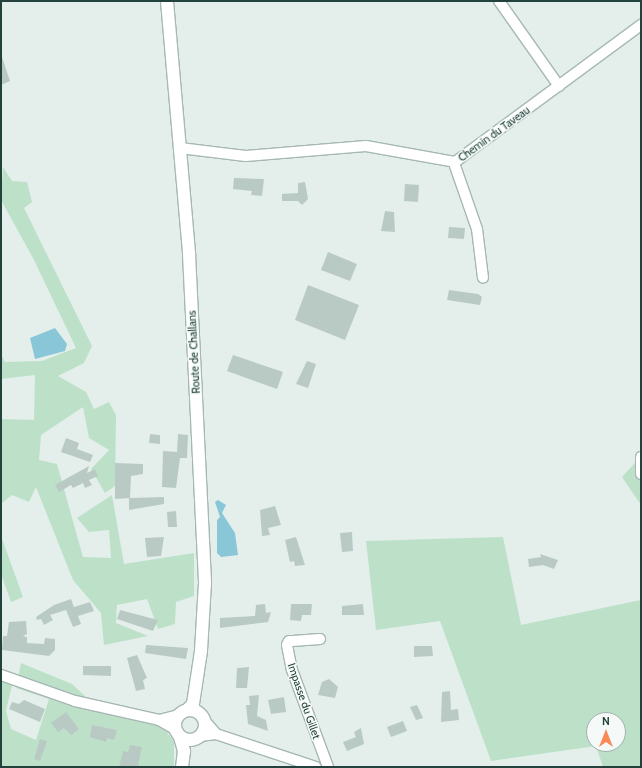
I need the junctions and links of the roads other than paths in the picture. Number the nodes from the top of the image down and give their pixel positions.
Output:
1 (167, 1) edge
2 (499, 1) edge
3 (641, 25) edge
4 (559, 86) junction
5 (180, 148) junction
6 (454, 163) junction
7 (483, 278) dead end
8 (641, 457) edge
9 (641, 474) edge
10 (320, 639) dead end
11 (1, 676) edge
12 (192, 712) junction
13 (159, 720) junction
14 (216, 734) junction
15 (187, 736) junction
16 (182, 767) edge
17 (316, 767) edge
18 (328, 767) edge

1 - 5 main road, Route de Challans
2 - 4 street
3 - 4 street, Chemin du Taveau
4 - 6 street, Chemin du Taveau
5 - 6 street, Chemin du Taveau
5 - 12 main road, Route de Challans
6 - 7 street
8 - 9 street
10 - 18 street, Impasse du Gillet
11 - 13 street
12 - 13 street
12 - 14 street
12 - 15 main road, Route de Challans
12 - 15 main road, Route de Challans
13 - 15 street
14 - 15 street
14 - 17 street
15 - 16 main road, Route de Challans

